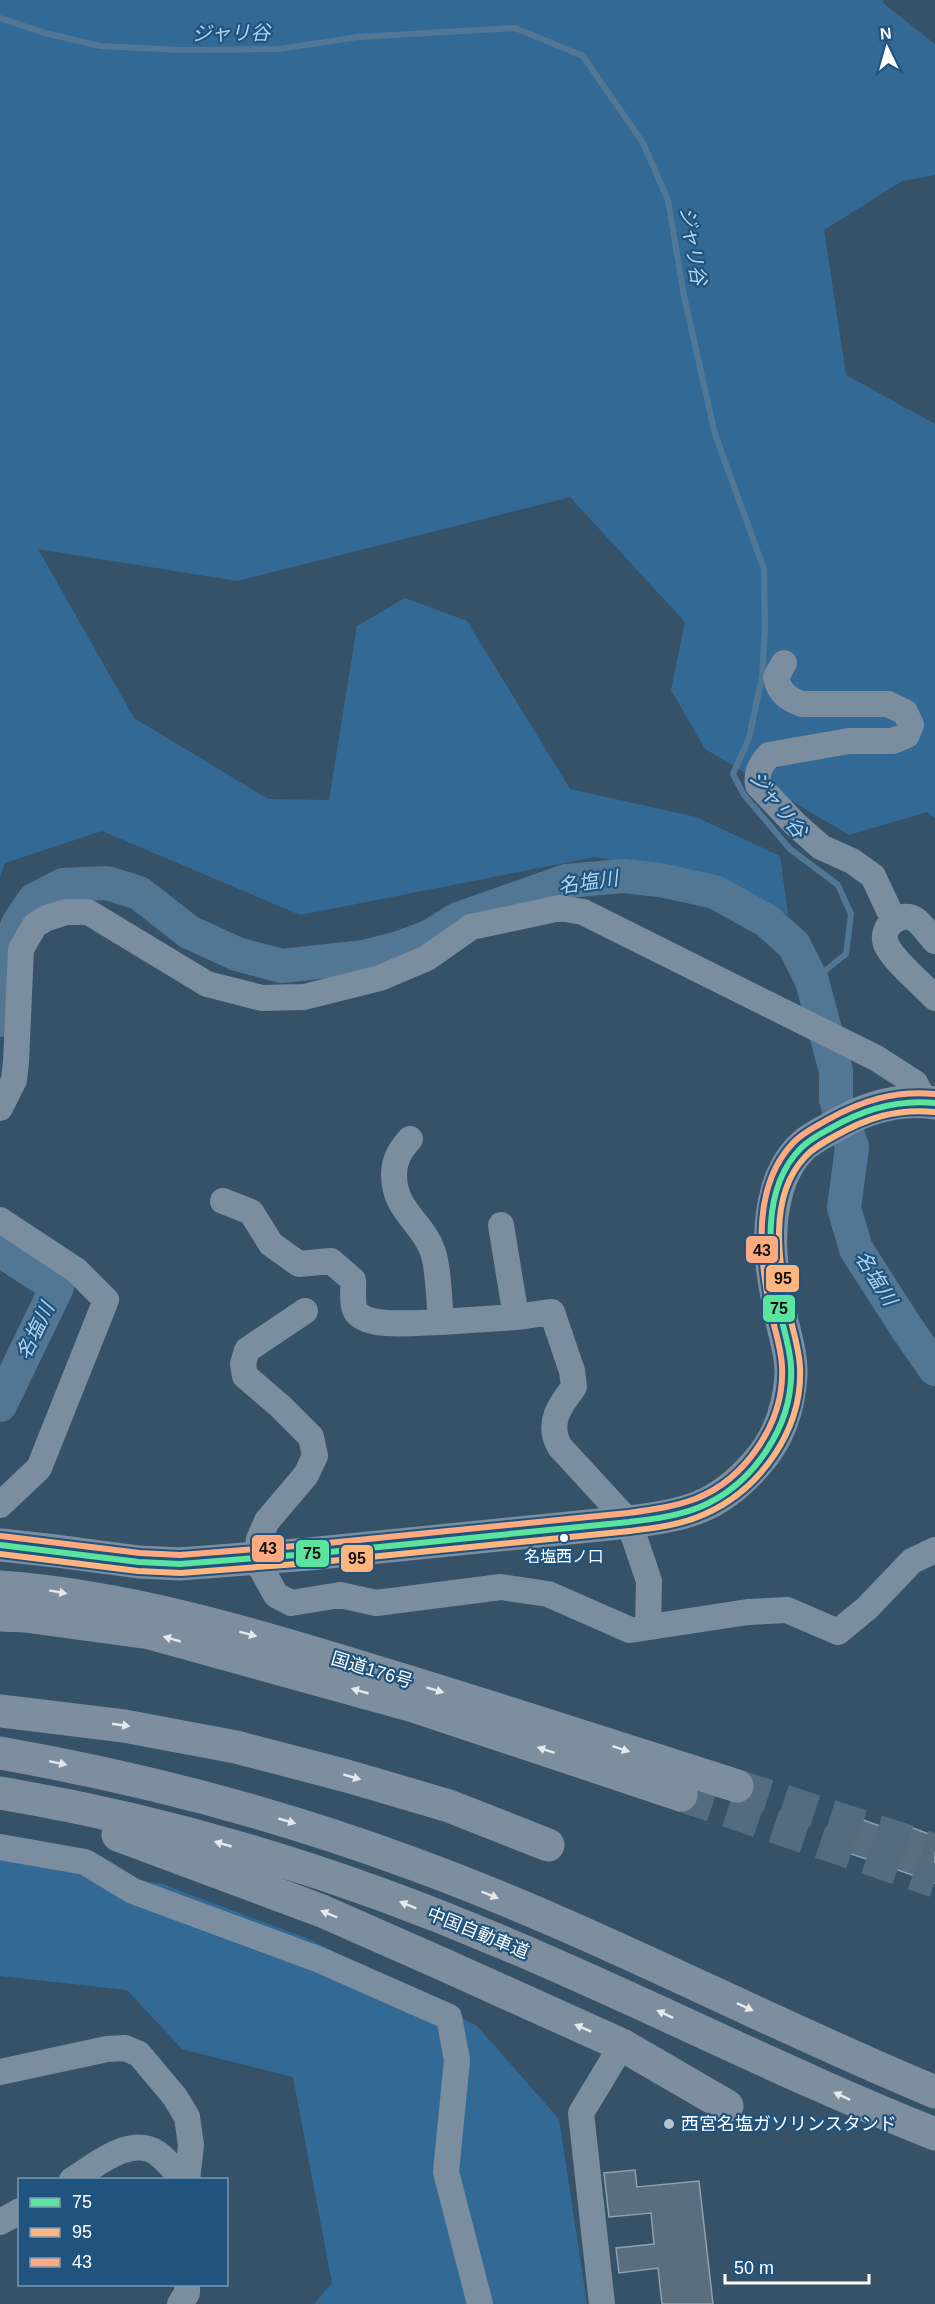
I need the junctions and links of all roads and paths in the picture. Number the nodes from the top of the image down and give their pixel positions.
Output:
1 (784, 663) dead end
2 (894, 921) junction
3 (935, 941) edge
4 (935, 999) edge
5 (930, 1102) edge
6 (0, 1108) edge
7 (410, 1139) dead end
8 (223, 1202) dead end
9 (0, 1220) edge
10 (501, 1226) dead end
11 (305, 1311) dead end
12 (516, 1317) junction
13 (441, 1322) junction
14 (0, 1505) edge
15 (629, 1522) junction
16 (0, 1545) edge
17 (935, 1550) edge
18 (256, 1558) junction
19 (0, 1587) edge
20 (0, 1615) edge
21 (648, 1627) junction
22 (0, 1711) edge
23 (0, 1753) edge
24 (737, 1786) tunnel mouth
25 (0, 1793) edge
26 (681, 1795) tunnel mouth
27 (0, 1800) edge
28 (548, 1845) dead end
29 (0, 1848) edge
30 (622, 2045) junction
31 (0, 2072) edge
32 (935, 2092) edge
33 (727, 2106) dead end
34 (935, 2134) edge
35 (75, 2178) edge
36 (183, 2178) edge
37 (185, 2178) edge
38 (18, 2212) edge
39 (0, 2222) edge
40 (187, 2286) edge
41 (180, 2304) edge
42 (480, 2304) edge
43 (602, 2304) edge

1 - 2 street
2 - 3 street
2 - 4 street
5 - 6 street
5 - 15 highway
7 - 13 street
8 - 13 street
9 - 14 street
10 - 12 street
11 - 18 street
12 - 13 street
12 - 15 street
15 - 18 highway
15 - 21 street
16 - 18 highway
17 - 21 street
18 - 21 street
19 -> 24 highway, 国道176号
26 -> 20 highway, 国道176号
22 -> 28 highway
23 -> 32 highway
34 -> 25 highway, 中国自動車道
30 -> 27 highway
29 - 42 street
30 - 33 highway
30 - 43 street
31 - 37 street
35 - 36 street
38 - 39 street
40 - 41 street

